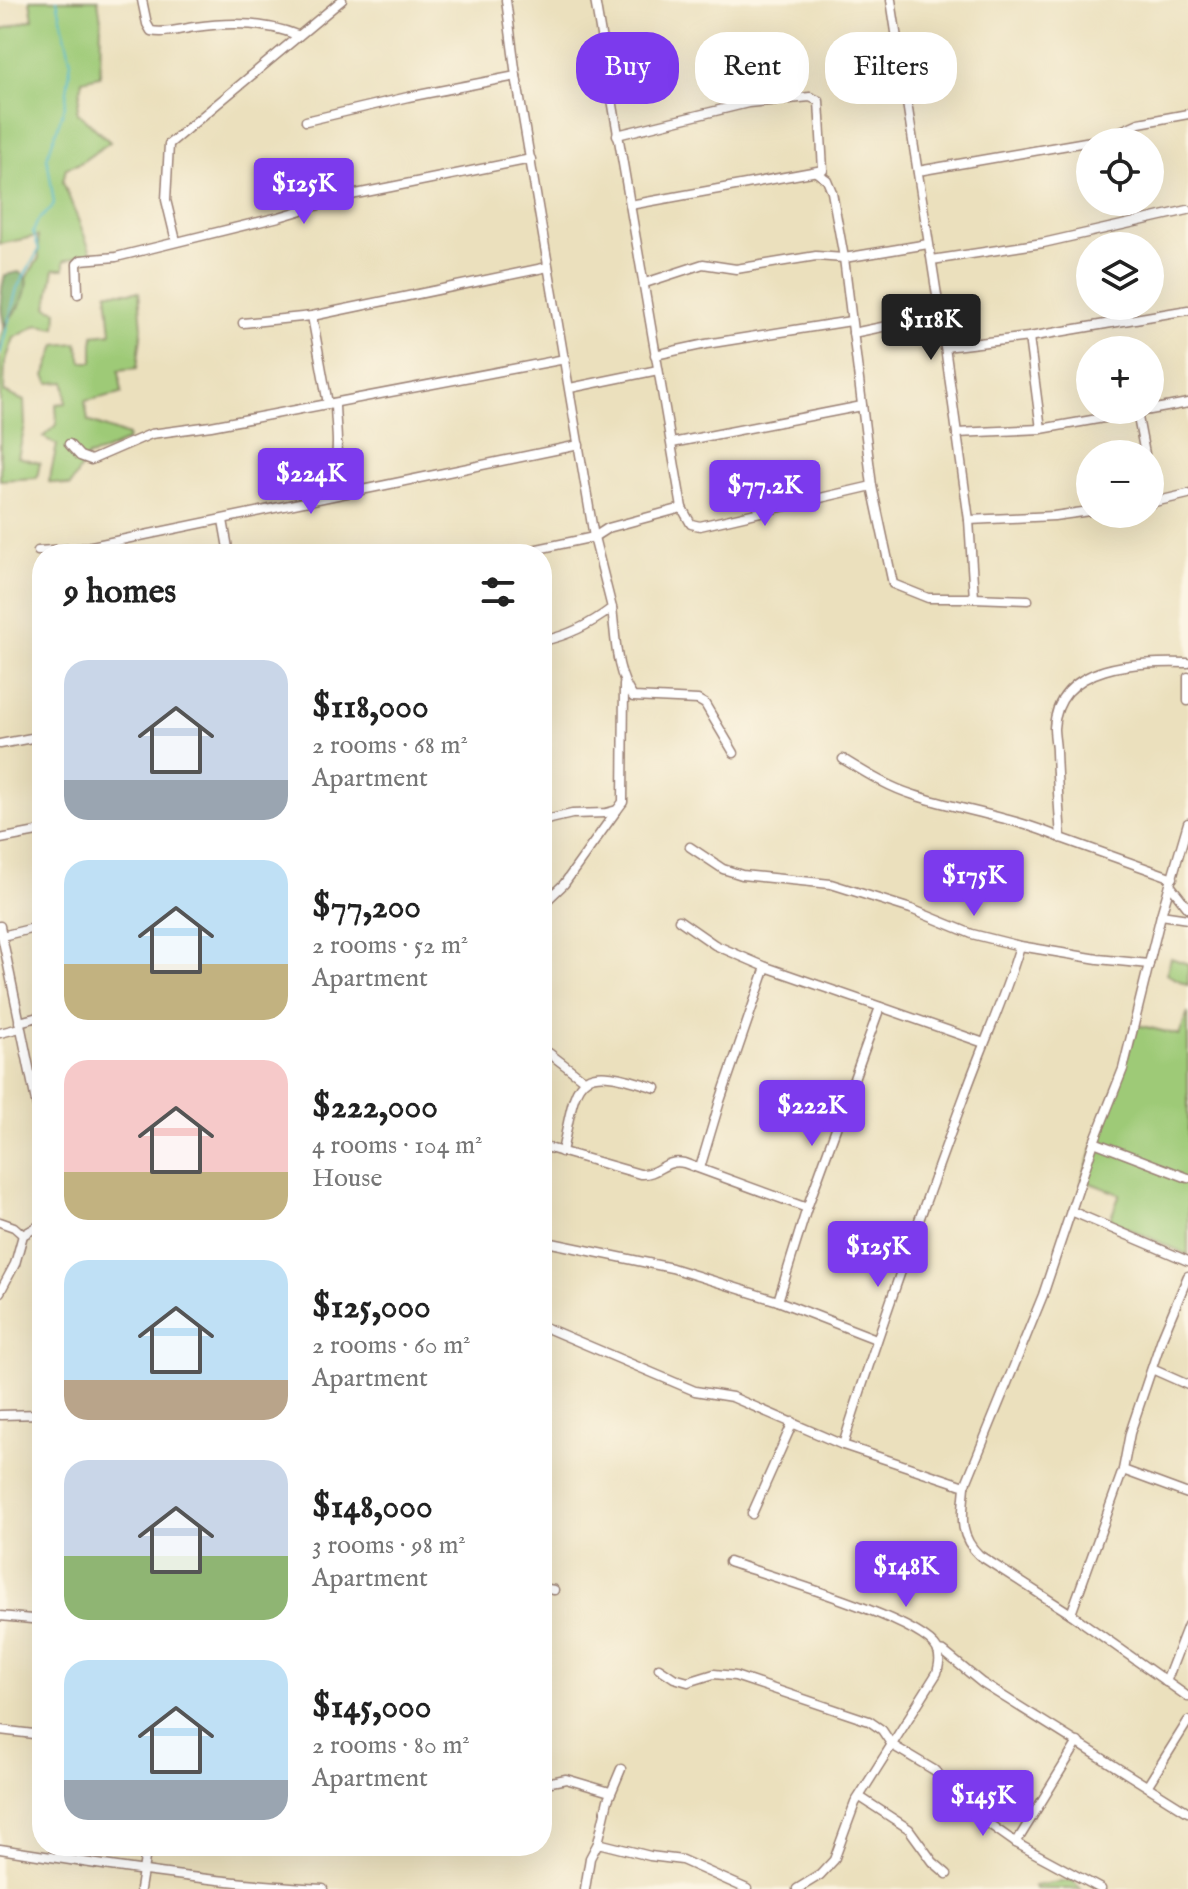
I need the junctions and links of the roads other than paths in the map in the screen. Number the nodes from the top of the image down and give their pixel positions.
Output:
1 (142, 0) edge
2 (342, 0) edge
3 (506, 0) edge
4 (595, 0) edge
5 (891, 0) edge
6 (899, 0) edge
7 (297, 35) junction
8 (516, 76) junction
9 (1188, 114) edge
10 (306, 121) dead end
11 (617, 135) junction
12 (531, 159) junction
13 (918, 171) junction
14 (816, 172) junction
15 (630, 205) junction
16 (1188, 210) edge
17 (176, 241) junction
18 (928, 244) junction
19 (844, 258) junction
20 (932, 260) junction
21 (548, 267) junction
22 (645, 283) junction
23 (78, 294) dead end
24 (1188, 310) edge
25 (940, 315) junction
26 (312, 316) junction
27 (851, 321) junction
28 (243, 323) dead end
29 (853, 333) junction
30 (1029, 337) junction
31 (945, 347) junction
32 (655, 355) junction
33 (565, 359) junction
34 (658, 370) junction
35 (570, 388) junction
36 (1188, 403) edge
37 (331, 404) junction
38 (862, 406) junction
39 (1164, 407) edge
40 (1076, 423) edge
41 (1041, 429) junction
42 (957, 433) junction
43 (672, 443) junction
44 (69, 444) dead end
45 (579, 445) junction
46 (872, 486) junction
47 (346, 492) junction
48 (1188, 494) edge
49 (1164, 500) edge
50 (682, 508) junction
51 (1076, 513) edge
52 (223, 520) junction
53 (969, 520) junction
54 (594, 537) junction
55 (102, 544) edge
56 (227, 544) edge
57 (552, 546) edge
58 (974, 598) junction
59 (1028, 600) dead end
60 (612, 608) junction
61 (552, 639) edge
62 (1188, 663) edge
63 (1188, 677) edge
64 (624, 685) junction
65 (1188, 701) edge
66 (32, 738) edge
67 (0, 744) edge
68 (734, 753) dead end
69 (843, 759) dead end
70 (617, 810) junction
71 (552, 819) edge
72 (1188, 823) edge
73 (32, 833) edge
74 (1061, 838) junction
75 (0, 839) edge
76 (690, 847) dead end
77 (1172, 881) junction
78 (552, 895) edge
79 (1188, 908) edge
80 (1161, 915) junction
81 (1188, 919) edge
82 (679, 920) dead end
83 (32, 927) edge
84 (1, 931) edge
85 (1020, 946) junction
86 (1149, 964) junction
87 (766, 967) junction
88 (880, 1007) junction
89 (32, 1020) edge
90 (19, 1025) junction
91 (0, 1033) edge
92 (984, 1043) junction
93 (552, 1055) edge
94 (32, 1076) edge
95 (584, 1080) junction
96 (656, 1088) dead end
97 (1094, 1142) junction
98 (552, 1149) edge
99 (562, 1152) junction
100 (700, 1168) junction
101 (1188, 1178) edge
102 (807, 1208) junction
103 (1071, 1211) junction
104 (0, 1222) edge
105 (32, 1230) edge
106 (23, 1235) junction
107 (552, 1243) edge
108 (1188, 1261) edge
109 (1188, 1276) edge
110 (0, 1292) edge
111 (778, 1301) junction
112 (552, 1330) edge
113 (876, 1339) junction
114 (1152, 1369) junction
115 (1188, 1385) edge
116 (32, 1414) edge
117 (0, 1415) edge
118 (793, 1422) junction
119 (843, 1445) junction
120 (1123, 1470) junction
121 (965, 1486) junction
122 (1188, 1494) edge
123 (752, 1514) dead end
124 (729, 1562) dead end
125 (1071, 1614) junction
126 (0, 1616) edge
127 (32, 1619) edge
128 (1188, 1625) edge
129 (938, 1651) junction
130 (659, 1668) dead end
131 (1166, 1682) junction
132 (1188, 1697) edge
133 (1188, 1721) edge
134 (0, 1730) edge
135 (32, 1734) edge
136 (1078, 1742) junction
137 (892, 1745) junction
138 (621, 1769) dead end
139 (552, 1782) edge
140 (1148, 1785) junction
141 (610, 1792) junction
142 (860, 1797) junction
143 (1188, 1812) edge
144 (598, 1843) junction
145 (1016, 1843) junction
146 (0, 1849) edge
147 (32, 1854) edge
148 (43, 1856) edge
149 (145, 1856) edge
150 (142, 1872) junction
151 (947, 1874) dead end
152 (254, 1887) edge
153 (140, 1889) edge
154 (323, 1889) edge
155 (585, 1889) edge
156 (747, 1889) edge
157 (797, 1889) edge
158 (1101, 1889) edge

1 - 7 street
2 - 7 street
3 - 8 street
4 - 11 street
5 - 6 street
5 - 13 street
7 - 17 street
8 - 10 street
8 - 12 street
9 - 13 street
11 - 14 street
11 - 15 street
12 - 17 street
12 - 21 street
13 - 18 street
14 - 15 street
14 - 19 street
15 - 22 street
16 - 20 street
17 - 23 street
18 - 19 street
18 - 20 street
19 - 22 street
19 - 27 street
20 - 25 street
21 - 26 street
21 - 33 street
22 - 32 street
24 - 30 street
25 - 29 street
25 - 31 street
26 - 28 street
26 - 37 street
27 - 29 street
27 - 32 street
29 - 38 street
30 - 31 street
30 - 41 street
31 - 42 street
32 - 34 street
33 - 35 street
33 - 37 street
34 - 35 street
34 - 43 street
35 - 45 street
36 - 39 street
37 - 44 street
37 - 47 street
38 - 43 street
38 - 46 street
40 - 41 street
41 - 42 street
42 - 53 street
43 - 50 street
45 - 47 street
45 - 54 street
46 - 50 street
46 - 58 street
47 - 52 street
48 - 49 street
50 - 54 street
51 - 53 street
52 - 55 street
52 - 56 street
53 - 58 street
54 - 57 street
54 - 60 street
58 - 59 street
60 - 61 street
60 - 64 street
62 - 74 street
63 - 65 street
64 - 68 street
64 - 70 street
66 - 67 street
69 - 74 street
70 - 71 street
70 - 78 street
72 - 77 street
73 - 75 street
74 - 77 street
76 - 85 street
77 - 79 street
77 - 80 street
80 - 81 street
80 - 86 street
82 - 87 street
83 - 84 street
84 - 90 street
85 - 86 street
85 - 92 street
86 - 97 street
87 - 88 street
87 - 100 street
88 - 92 street
88 - 102 street
89 - 90 street
90 - 91 street
90 - 94 street
92 - 113 street
93 - 95 street
95 - 96 street
95 - 99 street
97 - 101 street
97 - 103 street
98 - 99 street
99 - 100 street
100 - 102 street
102 - 111 street
103 - 108 street
103 - 121 street
104 - 106 street
105 - 106 street
106 - 110 street
107 - 111 street
109 - 114 street
111 - 113 street
112 - 118 street
113 - 119 street
114 - 115 street
114 - 120 street
116 - 117 street
118 - 119 street
118 - 123 street
119 - 121 street
120 - 122 street
120 - 125 street
121 - 125 street
124 - 129 street
125 - 131 street
126 - 127 street
128 - 131 street
129 - 136 street
129 - 137 street
130 - 137 street
131 - 132 street
133 - 140 street
134 - 135 street
136 - 140 street
136 - 145 street
137 - 142 street
137 - 145 street
138 - 141 street
139 - 141 street
140 - 143 street
141 - 144 street
142 - 151 street
142 - 157 street
144 - 155 street
144 - 156 street
145 - 158 street
146 - 147 street
148 - 150 street
149 - 150 street
150 - 152 street
150 - 153 street
152 - 154 street

